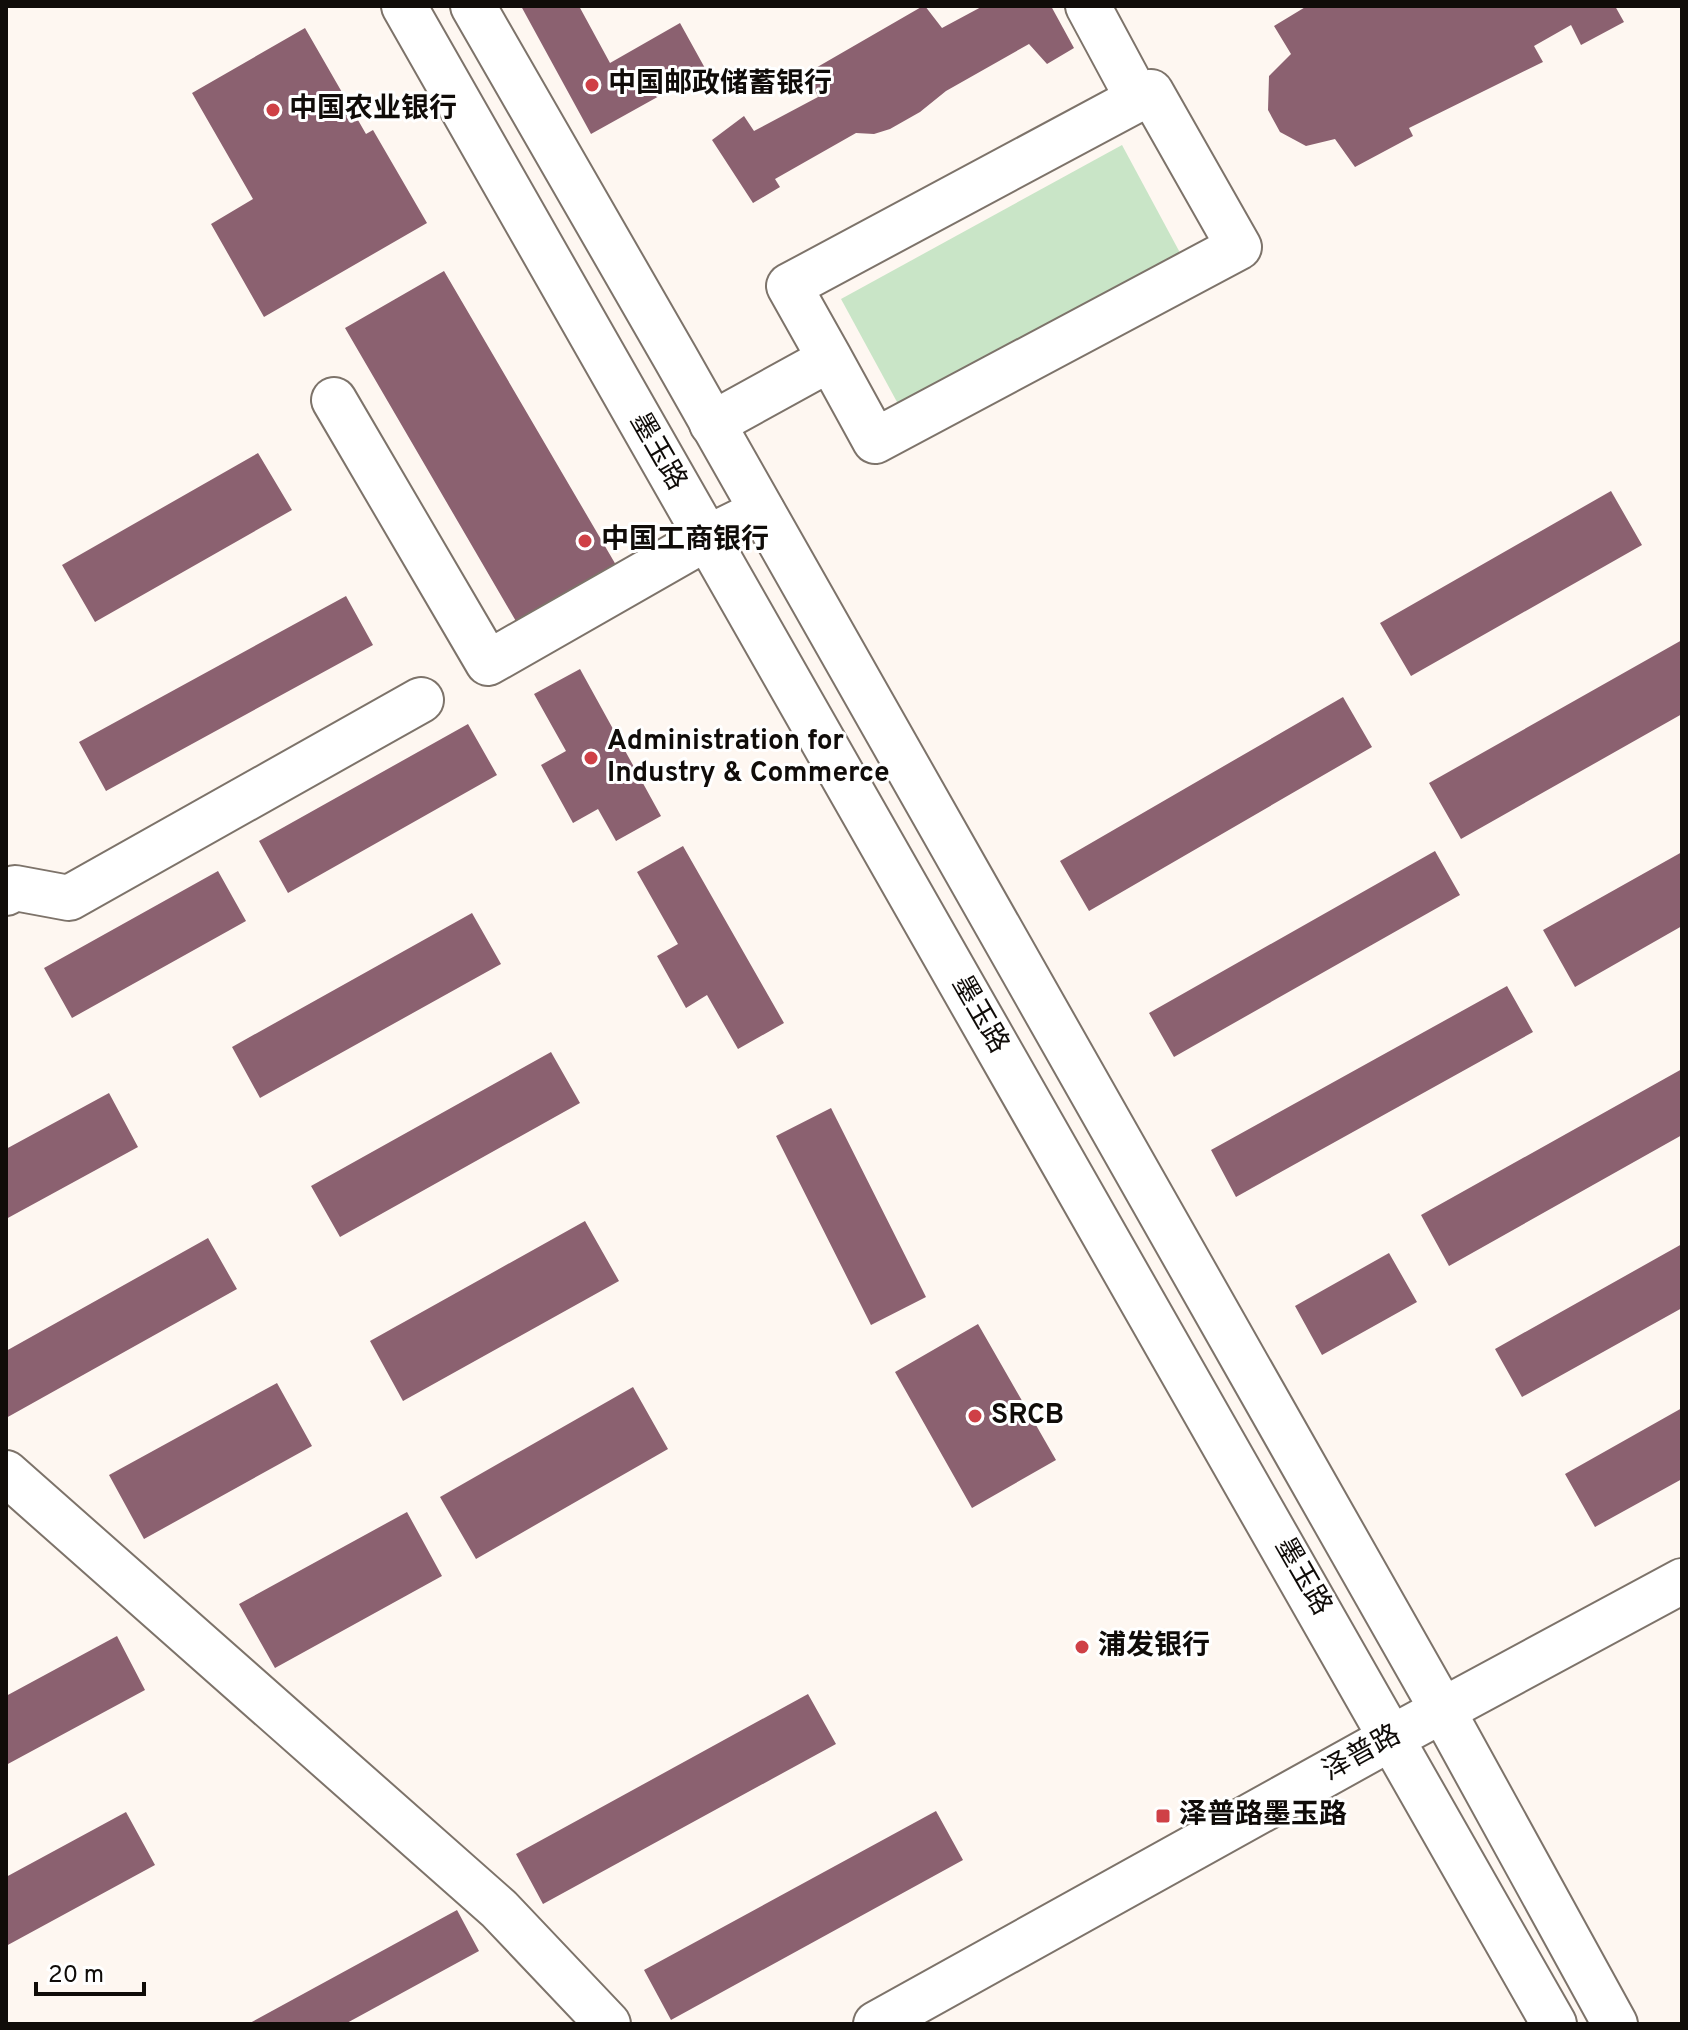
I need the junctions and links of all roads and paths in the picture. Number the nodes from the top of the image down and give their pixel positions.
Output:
1 (404, 6) edge
2 (473, 6) edge
3 (1088, 6) edge
4 (1138, 99) junction
5 (830, 359) junction
6 (334, 400) dead end
7 (712, 424) junction
8 (762, 511) junction
9 (707, 538) junction
10 (421, 700) dead end
11 (6, 893) edge
12 (6, 1473) edge
13 (1682, 1581) edge
14 (1443, 1711) junction
15 (1393, 1737) junction
16 (608, 2024) edge
17 (876, 2024) edge
18 (1554, 2024) edge
19 (1615, 2024) edge

1 - 9 main road, 墨玉路
2 - 7 main road, 墨玉路
3 - 4 main road
4 - 5 main road
4 - 5 main road
5 - 7 main road
6 - 9 main road
7 - 8 main road, 墨玉路
8 - 9 main road
8 - 14 main road, 墨玉路
9 - 15 main road, 墨玉路
10 - 11 main road
12 - 16 main road
13 - 14 main road, 泽普路
14 - 15 main road, 泽普路
14 - 19 main road, 墨玉路
15 - 17 main road, 泽普路
15 - 18 main road, 墨玉路

